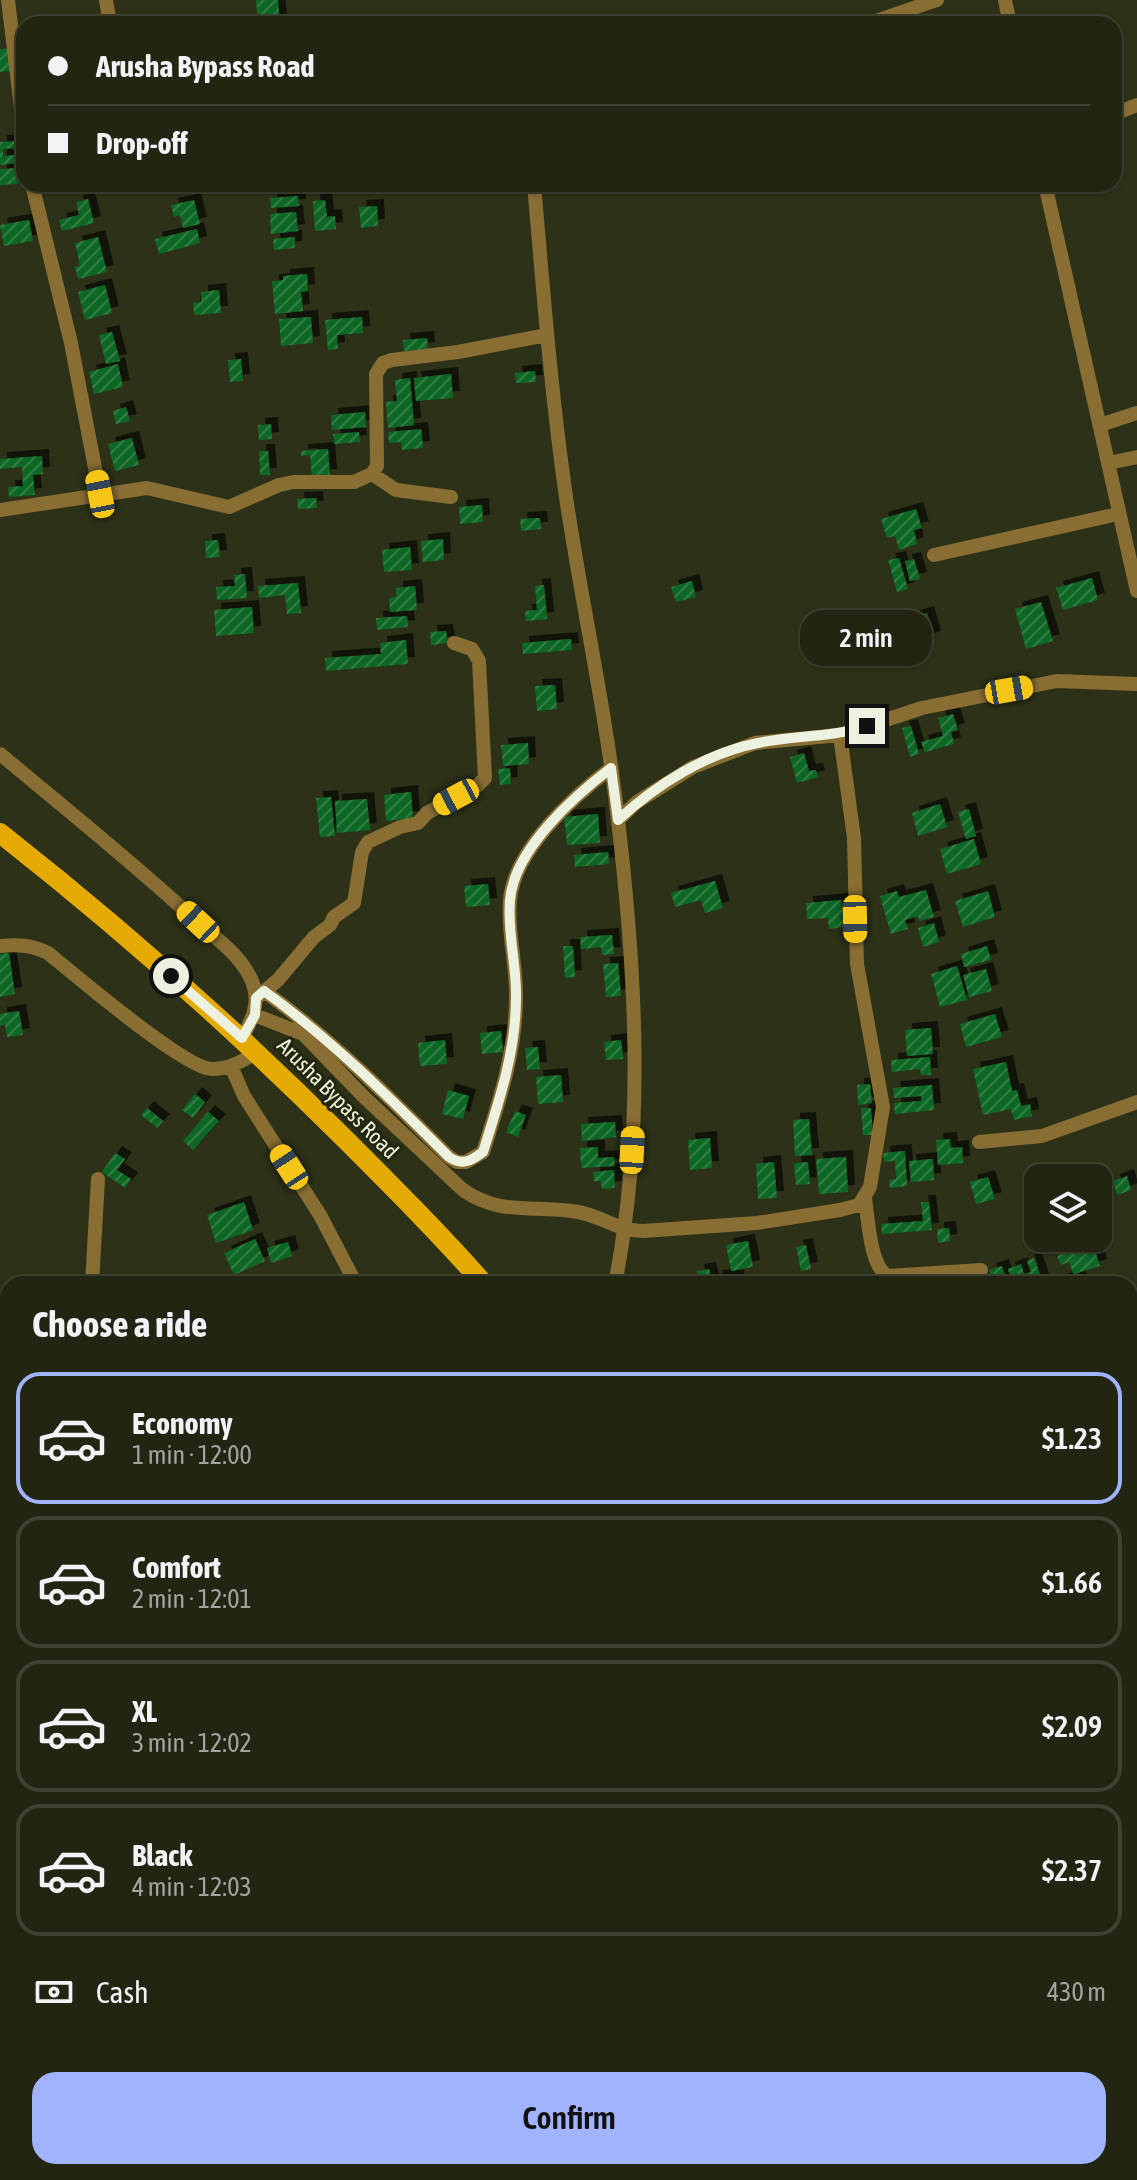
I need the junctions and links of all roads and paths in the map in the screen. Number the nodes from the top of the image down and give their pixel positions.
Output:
1 (8, 0) edge
2 (937, 0) edge
3 (890, 16) edge
4 (16, 66) edge
5 (34, 192) edge
6 (535, 192) edge
7 (1047, 192) edge
8 (547, 335) junction
9 (1137, 413) edge
10 (1100, 425) junction
11 (1137, 457) edge
12 (1109, 463) junction
13 (372, 474) junction
14 (100, 494) junction
15 (451, 497) dead end
16 (0, 510) edge
17 (1118, 514) junction
18 (1132, 550) edge
19 (934, 555) dead end
20 (1137, 591) edge
21 (454, 643) dead end
22 (1137, 684) edge
23 (840, 735) junction
24 (0, 754) edge
25 (611, 768) junction
26 (618, 820) junction
27 (0, 833) edge
28 (0, 946) edge
29 (260, 994) junction
30 (255, 1015) junction
31 (250, 1045) junction
32 (231, 1066) junction
33 (1137, 1102) edge
34 (979, 1142) dead end
35 (98, 1179) dead end
36 (865, 1198) junction
37 (626, 1231) junction
38 (981, 1270) dead end
39 (92, 1276) edge
40 (352, 1276) edge
41 (477, 1276) edge
42 (617, 1276) edge

1 - 4 street
2 - 3 street
5 - 14 street
6 - 8 street
7 - 10 street
8 - 13 street
8 - 25 street
9 - 10 street
10 - 12 street
11 - 12 street
12 - 17 street
13 - 14 street
13 - 15 street
14 - 16 street
17 - 18 street
17 - 19 street
18 - 20 street
21 - 29 street
22 - 23 street
23 - 26 street
23 - 36 street
24 - 29 street
25 - 26 street
25 - 29 street
26 - 37 street
27 - 31 main road, Arusha Bypass Road
28 - 32 street
29 - 30 street
30 - 31 street
30 - 37 street
31 - 32 street
31 - 41 main road, Arusha Bypass Road
32 - 40 street
33 - 34 street
35 - 39 street
36 - 37 street
36 - 38 street
37 - 42 street

